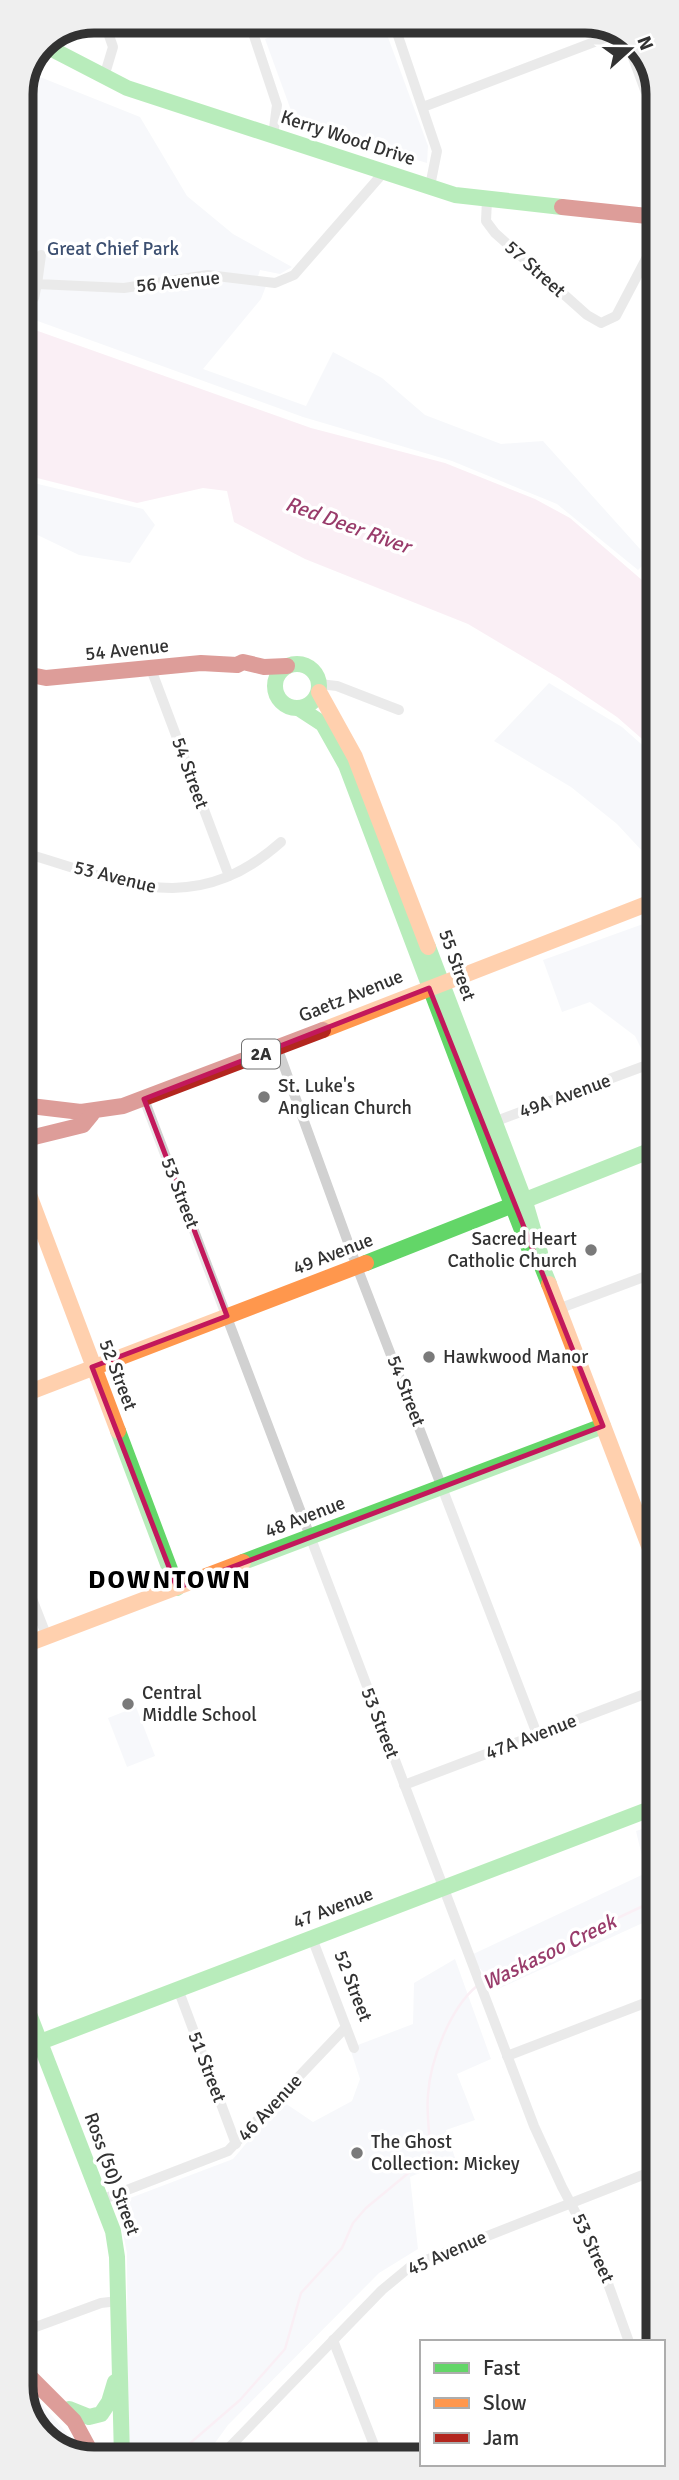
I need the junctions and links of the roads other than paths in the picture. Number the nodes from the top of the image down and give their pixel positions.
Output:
1 (108, 33) edge
2 (253, 33) edge
3 (397, 33) edge
4 (606, 37) edge
5 (53, 50) edge
6 (632, 56) edge
7 (104, 77) junction
8 (646, 92) edge
9 (423, 107) junction
10 (273, 136) junction
11 (384, 172) junction
12 (430, 186) junction
13 (486, 200) junction
14 (646, 215) edge
15 (41, 255) dead end
16 (646, 259) edge
17 (37, 284) junction
18 (34, 298) dead end
19 (237, 666) junction
20 (286, 666) junction
21 (151, 669) junction
22 (33, 676) edge
23 (319, 688) junction
24 (275, 690) junction
25 (300, 709) junction
26 (400, 710) dead end
27 (281, 842) dead end
28 (33, 855) edge
29 (229, 876) junction
30 (646, 905) edge
31 (435, 985) junction
32 (277, 1047) junction
33 (646, 1065) edge
34 (144, 1099) junction
35 (33, 1107) edge
36 (92, 1114) junction
37 (488, 1124) junction
38 (33, 1137) edge
39 (646, 1153) edge
40 (519, 1205) junction
41 (33, 1206) edge
42 (357, 1267) junction
43 (646, 1276) edge
44 (558, 1309) junction
45 (227, 1316) junction
46 (92, 1367) junction
47 (33, 1391) edge
48 (603, 1426) junction
49 (443, 1488) junction
50 (310, 1537) junction
51 (646, 1538) edge
52 (177, 1588) junction
53 (33, 1601) edge
54 (47, 1637) junction
55 (33, 1642) edge
56 (646, 1693) edge
57 (537, 1734) junction
58 (404, 1786) junction
59 (646, 1811) edge
60 (443, 1888) junction
61 (312, 1938) junction
62 (178, 1989) junction
63 (646, 2003) edge
64 (33, 2024) edge
65 (346, 2027) junction
66 (40, 2042) junction
67 (33, 2045) edge
68 (354, 2048) dead end
69 (507, 2056) junction
70 (236, 2144) junction
71 (646, 2174) edge
72 (102, 2200) junction
73 (571, 2203) junction
74 (118, 2301) junction
75 (33, 2328) edge
76 (333, 2340) junction
77 (628, 2340) edge
78 (121, 2359) junction
79 (33, 2379) edge
80 (57, 2402) junction
81 (89, 2447) edge
82 (122, 2447) edge
83 (230, 2447) edge
84 (375, 2447) edge

1 - 7 street
2 - 10 street
3 - 9 street
4 - 9 street
5 - 7 street, Kerry Wood Drive
6 - 8 street
7 - 10 street, Kerry Wood Drive
9 - 12 street
10 - 11 street, Kerry Wood Drive
11 - 12 street, Kerry Wood Drive
11 - 17 street, 56 Avenue
12 - 13 street, Kerry Wood Drive
13 - 14 street, Kerry Wood Drive
13 - 16 street, 57 Street
15 - 17 street
17 - 18 street
19 - 20 street, 54 Avenue
19 - 21 street, 54 Avenue
19 - 24 street, 54 Avenue
20 - 23 street
20 - 24 street
21 - 22 street, 54 Avenue
21 - 29 street, 54 Street
23 - 25 street
23 - 26 street
23 - 31 street, 55 Street
24 - 25 street
25 - 31 street, 55 Street
27 - 29 street, 53 Avenue
28 - 29 street, 53 Avenue
30 - 31 street, Gaetz Avenue / 2A
31 - 32 street, Gaetz Avenue / 2A
31 - 37 street, 55 Street
32 - 34 street, Gaetz Avenue / 2A
32 - 42 street, 54 Street
33 - 37 street, 49A Avenue
34 - 36 street, Gaetz Avenue / 2A
34 - 45 street, 53 Street
35 - 36 street, 2A
36 - 38 street, Gaetz Avenue
37 - 40 street, 55 Street
39 - 40 street, 49 Avenue
40 - 42 street, 49 Avenue
40 - 44 street, 55 Street
41 - 46 street, 52 Street
42 - 45 street, 49 Avenue
42 - 49 street, 54 Street
43 - 44 street
44 - 48 street, 55 Street
45 - 46 street, 49 Avenue
45 - 50 street, 53 Street
46 - 47 street, 49 Avenue
46 - 52 street, 52 Street
48 - 49 street, 48 Avenue
48 - 51 street, 55 Street
49 - 50 street, 48 Avenue
49 - 57 street, 54 Street
50 - 52 street, 48 Avenue
50 - 58 street, 53 Street
52 - 54 street, 48 Avenue
53 - 54 street
54 - 55 street, 48 Avenue
56 - 57 street, 47A Avenue
57 - 58 street, 47A Avenue
58 - 60 street, 53 Street
59 - 60 street, 47 Avenue
60 - 61 street, 47 Avenue
60 - 69 street, 53 Street
61 - 62 street, 47 Avenue
61 - 65 street, 52 Street
62 - 66 street, 47 Avenue
62 - 70 street, 51 Street
63 - 69 street
64 - 66 street, Ross (50) Street
65 - 68 street, 52 Street
65 - 70 street, 46 Avenue
66 - 67 street, 47 Avenue
66 - 72 street, Ross (50) Street
69 - 73 street, 53 Street
70 - 72 street, 46 Avenue
71 - 73 street, 45 Avenue
72 - 74 street, Ross (50) Street
73 - 76 street, 45 Avenue
73 - 77 street, 53 Street
74 - 75 street
74 - 78 street, Ross (50) Street
76 - 83 street, 45 Avenue
76 - 84 street
78 - 80 street
78 - 82 street, Ross (50) Street
79 - 80 street
80 - 81 street

